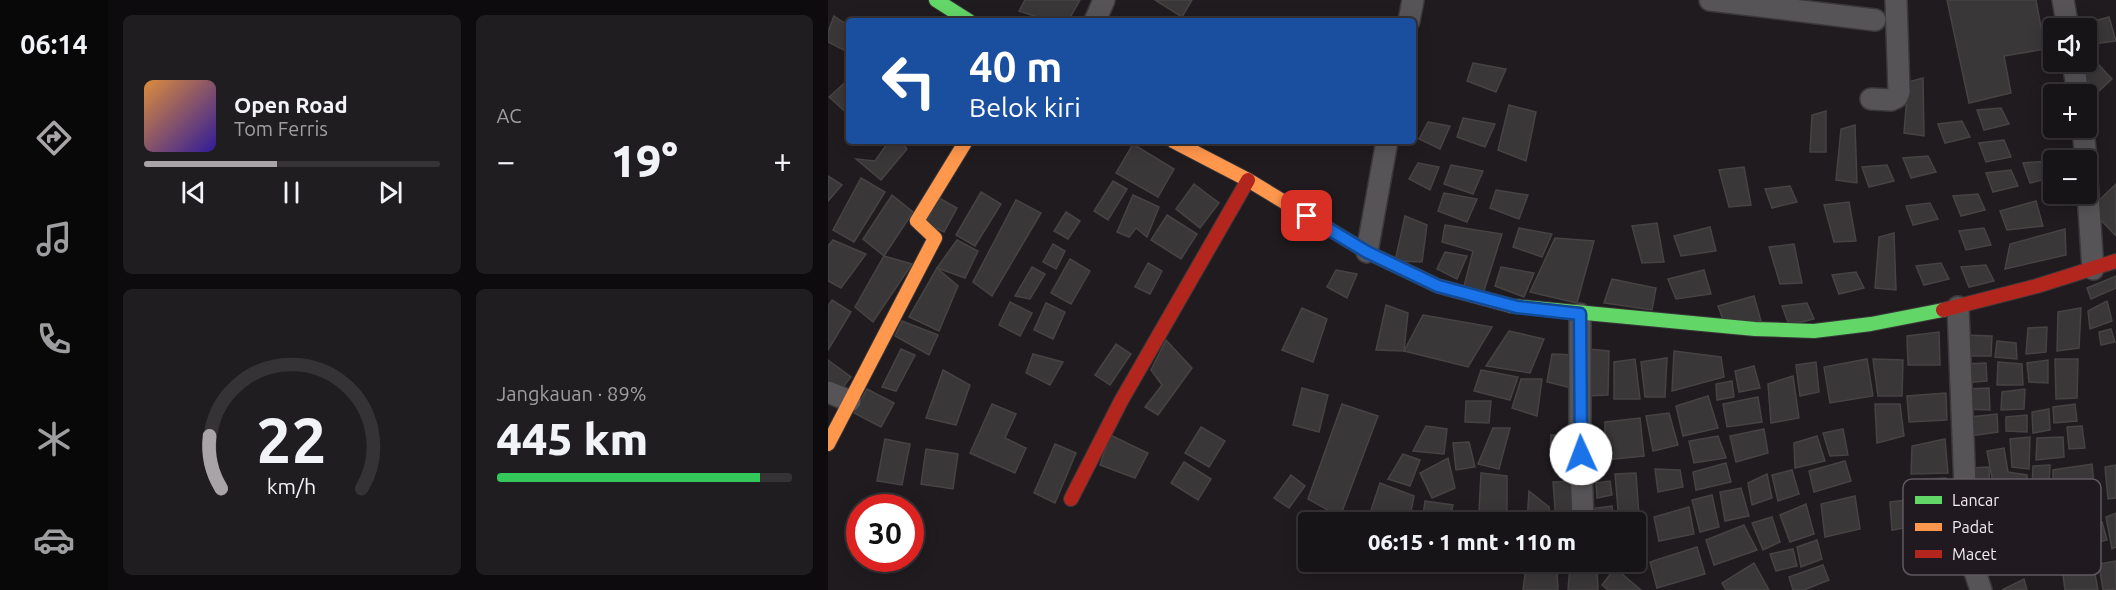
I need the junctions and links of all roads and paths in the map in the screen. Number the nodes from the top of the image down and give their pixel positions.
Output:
1 (1104, 0) edge
2 (1413, 0) edge
3 (1710, 0) edge
4 (1896, 0) edge
5 (2063, 0) edge
6 (943, 1) edge
7 (1826, 7) edge
8 (965, 18) edge
9 (1096, 18) edge
10 (1410, 18) edge
11 (2066, 18) edge
12 (1875, 20) dead end
13 (1871, 99) dead end
14 (964, 144) edge
15 (1179, 144) edge
16 (1386, 144) edge
17 (1248, 180) junction
18 (2089, 204) edge
19 (1367, 252) junction
20 (2116, 261) edge
21 (2093, 269) junction
22 (1958, 307) junction
23 (1580, 314) junction
24 (828, 392) edge
25 (850, 401) junction
26 (828, 444) edge
27 (1965, 479) edge
28 (1071, 499) dead end
29 (1583, 512) edge
30 (1976, 575) edge
31 (1981, 590) edge

1 - 9 street
2 - 10 street
3 - 7 street
4 - 13 street
5 - 11 street
6 - 8 street
7 - 12 street
14 - 25 street
15 - 17 street
16 - 19 street
17 - 19 street
17 - 28 street
18 - 21 street
19 - 23 street
20 - 21 street
21 - 22 street
22 - 23 street
22 - 27 street
23 - 29 street
24 - 25 street
25 - 26 street
30 - 31 street

